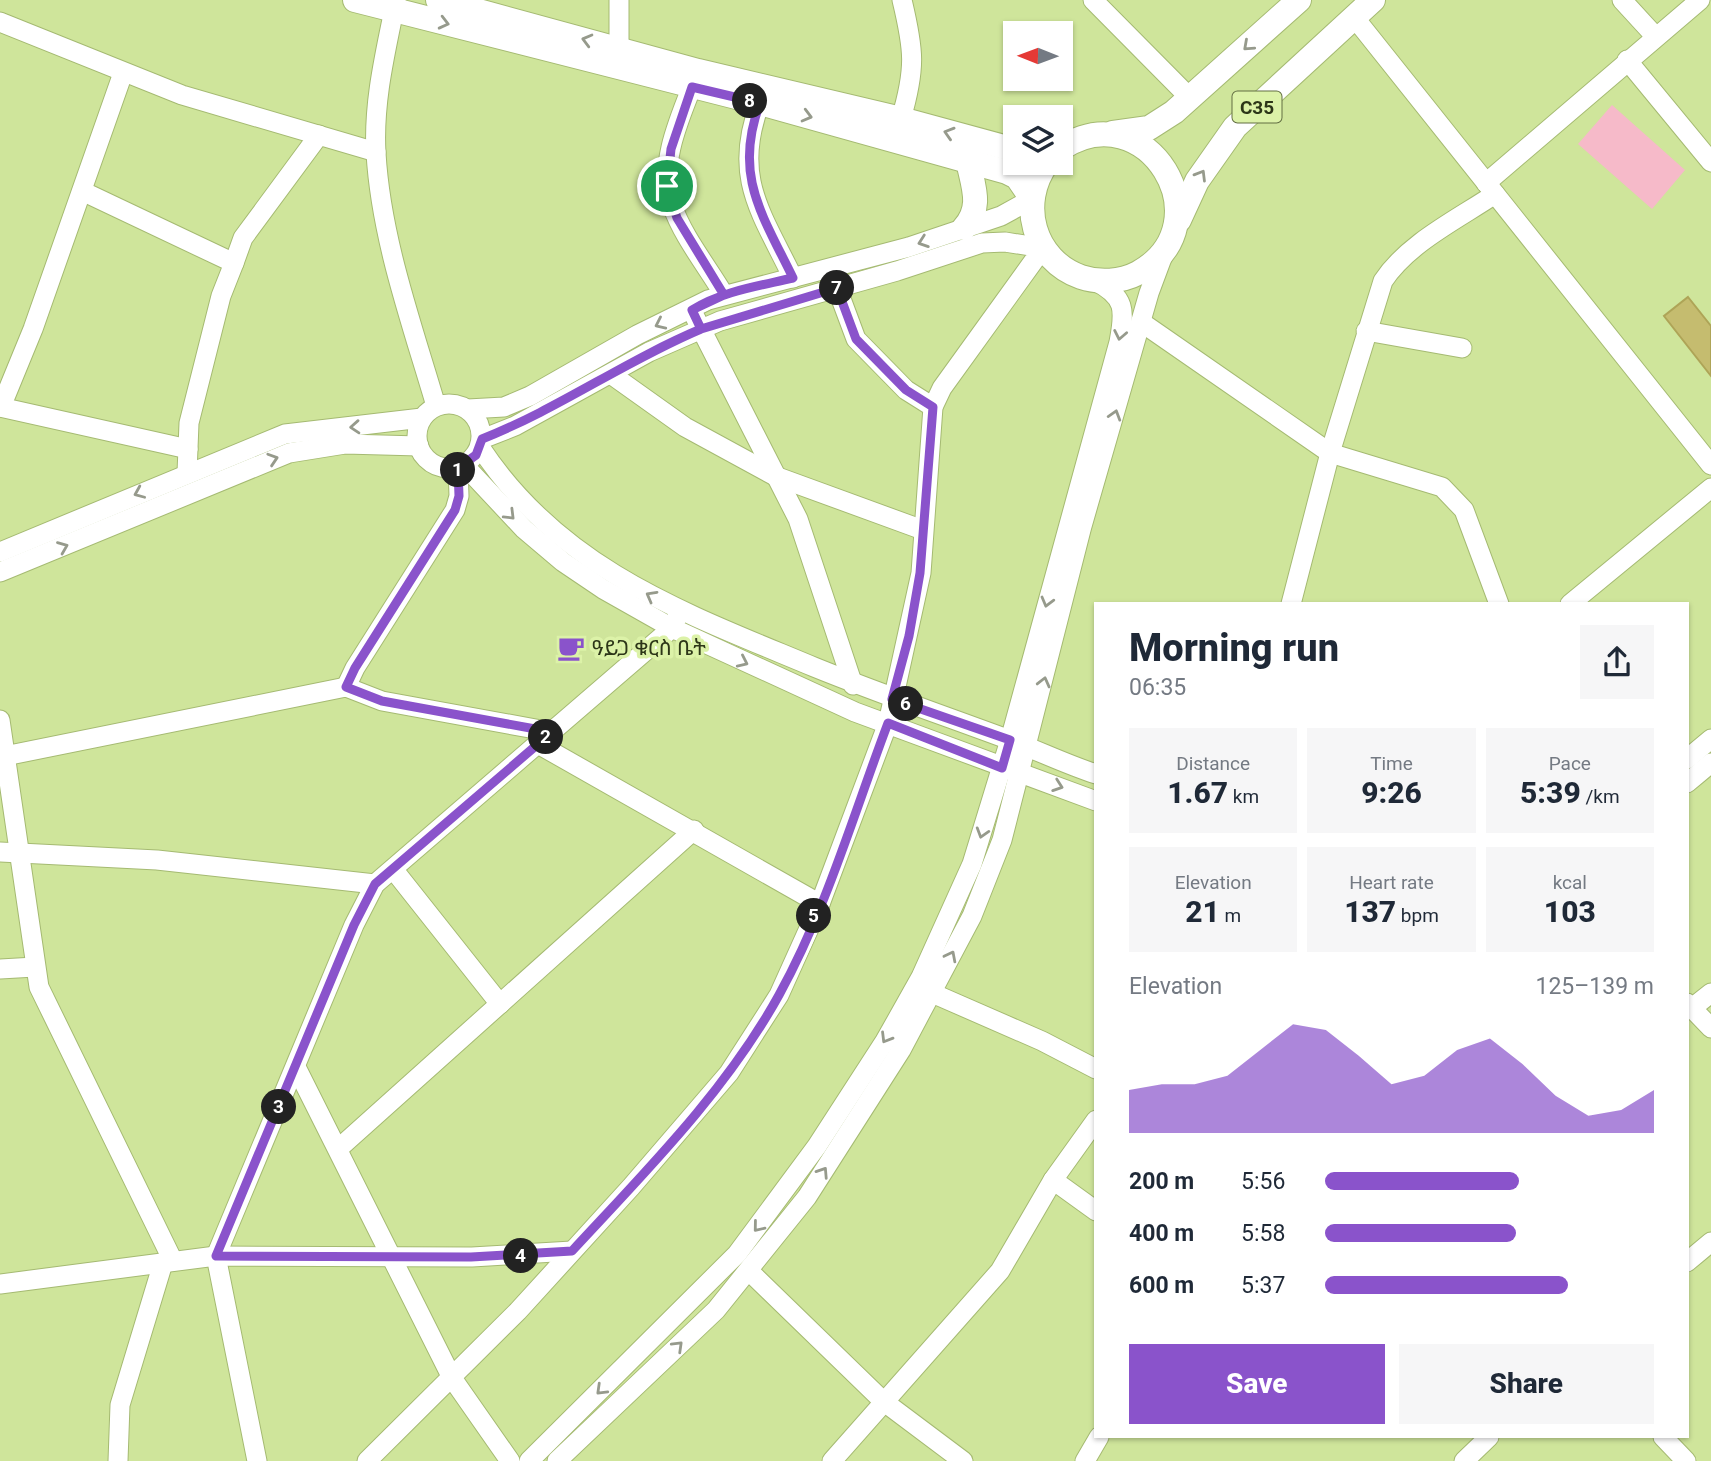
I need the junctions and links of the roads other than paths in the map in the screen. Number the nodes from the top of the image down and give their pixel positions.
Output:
1 (355, 0) edge
2 (438, 0) edge
3 (619, 0) edge
4 (902, 0) edge
5 (1093, 0) edge
6 (1299, 0) edge
7 (1373, 0) edge
8 (1622, 0) edge
9 (1700, 0) edge
10 (395, 5) edge
11 (1354, 17) junction
12 (0, 22) edge
13 (1655, 36) junction
14 (619, 49) junction
15 (1627, 60) junction
16 (123, 73) junction
17 (695, 79) junction
18 (1191, 98) junction
19 (760, 103) junction
20 (901, 119) junction
21 (319, 135) junction
22 (1075, 141) edge
23 (1003, 147) edge
24 (376, 152) junction
25 (968, 161) junction
26 (1711, 162) edge
27 (1039, 175) edge
28 (1491, 189) junction
29 (82, 191) junction
30 (1032, 199) junction
31 (964, 228) junction
32 (1169, 240) junction
33 (1043, 248) junction
34 (234, 263) junction
35 (793, 278) junction
36 (1095, 281) junction
37 (837, 288) junction
38 (724, 295) junction
39 (692, 310) junction
40 (1141, 322) junction
41 (701, 329) junction
42 (1366, 331) junction
43 (1462, 348) dead end
44 (612, 375) junction
45 (1, 407) edge
46 (933, 407) junction
47 (468, 409) junction
48 (429, 412) junction
49 (481, 443) junction
50 (419, 446) junction
51 (188, 449) junction
52 (1330, 453) junction
53 (1711, 465) edge
54 (461, 466) junction
55 (187, 473) junction
56 (775, 476) junction
57 (1711, 488) edge
58 (1076, 525) junction
59 (923, 530) junction
60 (0, 552) edge
61 (0, 572) edge
62 (1292, 602) edge
63 (1498, 602) edge
64 (1572, 602) edge
65 (676, 620) junction
66 (853, 685) junction
67 (346, 687) junction
68 (892, 699) junction
69 (0, 720) edge
70 (888, 723) junction
71 (545, 738) junction
72 (1711, 738) edge
73 (1019, 744) junction
74 (3, 757) edge
75 (1689, 757) edge
76 (1711, 763) edge
77 (1011, 771) junction
78 (1094, 773) edge
79 (1689, 781) edge
80 (1094, 800) edge
81 (694, 830) junction
82 (9, 852) edge
83 (393, 869) junction
84 (375, 884) junction
85 (820, 904) junction
86 (35, 967) junction
87 (0, 970) edge
88 (932, 993) junction
89 (1711, 993) edge
90 (500, 1004) junction
91 (1689, 1005) edge
92 (1711, 1028) edge
93 (296, 1067) junction
94 (1094, 1068) edge
95 (852, 1109) junction
96 (1094, 1122) edge
97 (338, 1149) junction
98 (1053, 1180) junction
99 (1094, 1210) edge
100 (1711, 1242) edge
101 (572, 1251) junction
102 (390, 1254) junction
103 (216, 1256) junction
104 (1689, 1260) edge
105 (168, 1262) junction
106 (749, 1271) junction
107 (0, 1284) edge
108 (452, 1378) junction
109 (883, 1401) junction
110 (1098, 1438) edge
111 (1488, 1438) edge
112 (1663, 1438) edge
113 (118, 1461) edge
114 (257, 1461) edge
115 (367, 1461) edge
116 (510, 1461) edge
117 (529, 1461) edge
118 (557, 1461) edge
119 (832, 1461) edge
120 (964, 1461) edge
121 (1085, 1461) edge
122 (1464, 1461) edge
123 (1686, 1461) edge

1 - 10 main road
14 -> 2 main road
3 - 14 street
4 - 20 street
5 - 18 street
6 -> 18 main road, C35
7 - 11 main road, C35
8 - 13 street
9 - 13 street
10 -> 17 main road
10 - 24 street
11 - 28 street
32 -> 11 main road, C35
12 - 16 street
13 - 15 street
14 - 17 main road
15 - 26 street
15 - 28 street
16 - 21 street
16 - 29 street
17 - 19 main road
17 - 20 main road
17 - 38 street
18 - 22 main road, C35
19 -> 25 main road
19 - 35 street
23 -> 20 main road
21 - 24 street
21 - 34 street
22 - 32 main road, C35
24 - 48 street
25 - 30 main road
25 - 31 main road
27 - 30 main road
28 - 42 street
28 - 53 street
29 - 34 street
29 - 45 street
30 - 31 street
30 - 33 main road
31 -> 35 street
32 - 36 main road, C35
32 - 40 street
33 - 36 main road
33 - 37 street
33 - 46 street
34 - 51 street
35 - 38 street
36 -> 58 street
37 - 41 street
37 - 46 street
38 - 39 street
39 - 41 street
39 -> 47 street
40 - 52 street
58 -> 40 street
41 - 44 street
41 - 56 street
42 - 43 street
42 - 52 street
44 - 49 street
44 - 56 street
45 - 51 street
46 - 59 street
47 - 48 street
47 - 49 street
48 - 50 street
48 -> 55 street
49 - 54 street
65 -> 49 street
50 - 54 street
61 -> 50 street
51 - 55 street
52 - 62 street
52 - 63 street
54 -> 65 street
54 - 67 street
55 -> 60 street
56 - 59 street
56 - 66 street
57 - 64 street
58 - 73 street
59 - 68 street
65 - 66 street
65 -> 70 street
65 - 71 street
66 - 68 street
67 - 71 street
67 - 74 street
68 - 70 street
68 - 73 street
69 - 74 street
70 - 77 street
70 - 85 street
71 - 81 street
71 - 83 street
72 - 75 street
73 - 77 street
73 - 78 street
74 - 82 street
76 - 79 street
77 -> 80 street
88 -> 77 street
77 -> 95 street
81 - 85 street
81 - 90 street
82 - 84 street
82 - 86 street
83 - 84 street
83 - 90 street
84 - 93 street
85 - 101 street
86 - 87 street
86 - 105 street
88 - 94 street
88 - 95 street
89 - 91 street
90 - 97 street
91 - 92 street
93 - 97 street
93 - 103 street
106 -> 95 street
95 -> 117 street
96 - 98 street
97 - 102 street
98 - 99 street
98 - 109 street
100 - 104 street
101 - 102 street
101 - 108 street
102 - 103 street
102 - 108 street
103 - 105 street
103 - 114 street
105 - 107 street
105 - 113 street
106 - 109 street
118 -> 106 street
108 - 115 street
108 - 116 street
109 - 119 street
109 - 120 street
110 - 121 street
111 - 122 street
112 - 123 street

